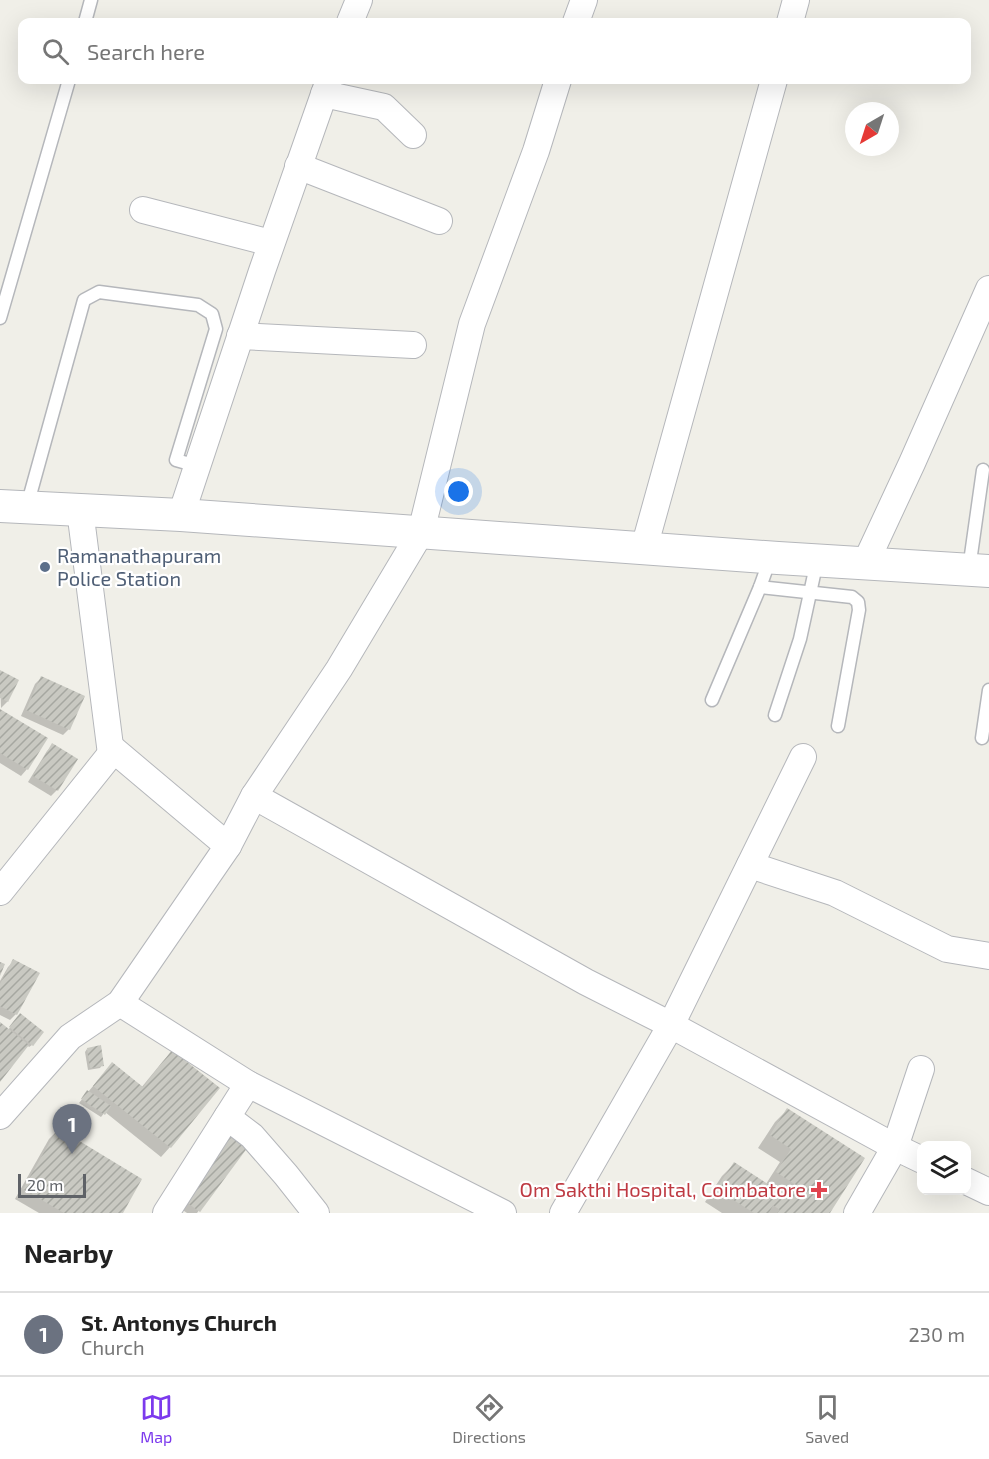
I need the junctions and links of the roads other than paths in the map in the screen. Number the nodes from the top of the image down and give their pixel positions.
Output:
1 (91, 0) edge
2 (359, 0) edge
3 (584, 0) edge
4 (796, 0) edge
5 (86, 18) edge
6 (352, 18) edge
7 (577, 18) edge
8 (791, 18) edge
9 (68, 84) edge
10 (557, 84) edge
11 (773, 84) edge
12 (327, 87) edge
13 (413, 135) dead end
14 (298, 166) junction
15 (143, 210) dead end
16 (439, 221) dead end
17 (271, 243) junction
18 (989, 289) edge
19 (0, 318) edge
20 (240, 336) junction
21 (413, 345) dead end
22 (198, 466) junction
23 (983, 470) dead end
24 (14, 507) edge
25 (80, 510) junction
26 (181, 515) junction
27 (421, 532) junction
28 (644, 548) junction
29 (770, 558) junction
30 (817, 561) junction
31 (865, 564) junction
32 (979, 571) edge
33 (760, 587) junction
34 (810, 593) junction
35 (989, 690) edge
36 (712, 700) dead end
37 (775, 715) dead end
38 (838, 726) dead end
39 (982, 738) dead end
40 (111, 754) junction
41 (803, 757) dead end
42 (254, 796) junction
43 (228, 846) junction
44 (750, 865) junction
45 (0, 892) edge
46 (989, 956) edge
47 (120, 1003) junction
48 (671, 1025) junction
49 (921, 1069) dead end
50 (248, 1084) junction
51 (0, 1116) edge
52 (227, 1117) junction
53 (895, 1147) junction
54 (917, 1158) edge
55 (971, 1183) edge
56 (989, 1192) edge
57 (166, 1213) edge
58 (316, 1213) edge
59 (503, 1213) edge
60 (563, 1213) edge
61 (857, 1213) edge

1 - 5 lane
2 - 6 street
3 - 7 street
4 - 8 street
9 - 19 lane
10 - 27 street
11 - 28 street
12 - 13 street
12 - 14 street
14 - 16 street
14 - 17 street
15 - 17 street
17 - 20 street
18 - 31 street
20 - 21 street
20 - 22 street
22 - 24 lane
22 - 26 street
23 - 32 lane
24 - 25 street
25 - 26 street
25 - 40 street
26 - 27 street
27 - 28 street
27 - 42 street
28 - 29 street
29 - 30 street
29 - 33 lane
30 - 31 street
30 - 34 lane
31 - 32 street
33 - 34 lane
33 - 36 lane
34 - 37 lane
34 - 38 lane
35 - 39 lane
40 - 43 street
40 - 45 street
41 - 44 street
42 - 43 street
42 - 48 street
43 - 47 street
44 - 46 street
44 - 48 street
47 - 50 street
47 - 51 street
48 - 53 street
48 - 60 street
49 - 53 street
50 - 52 street
50 - 59 street
52 - 57 street
52 - 58 street
53 - 54 street
53 - 61 street
55 - 56 street

